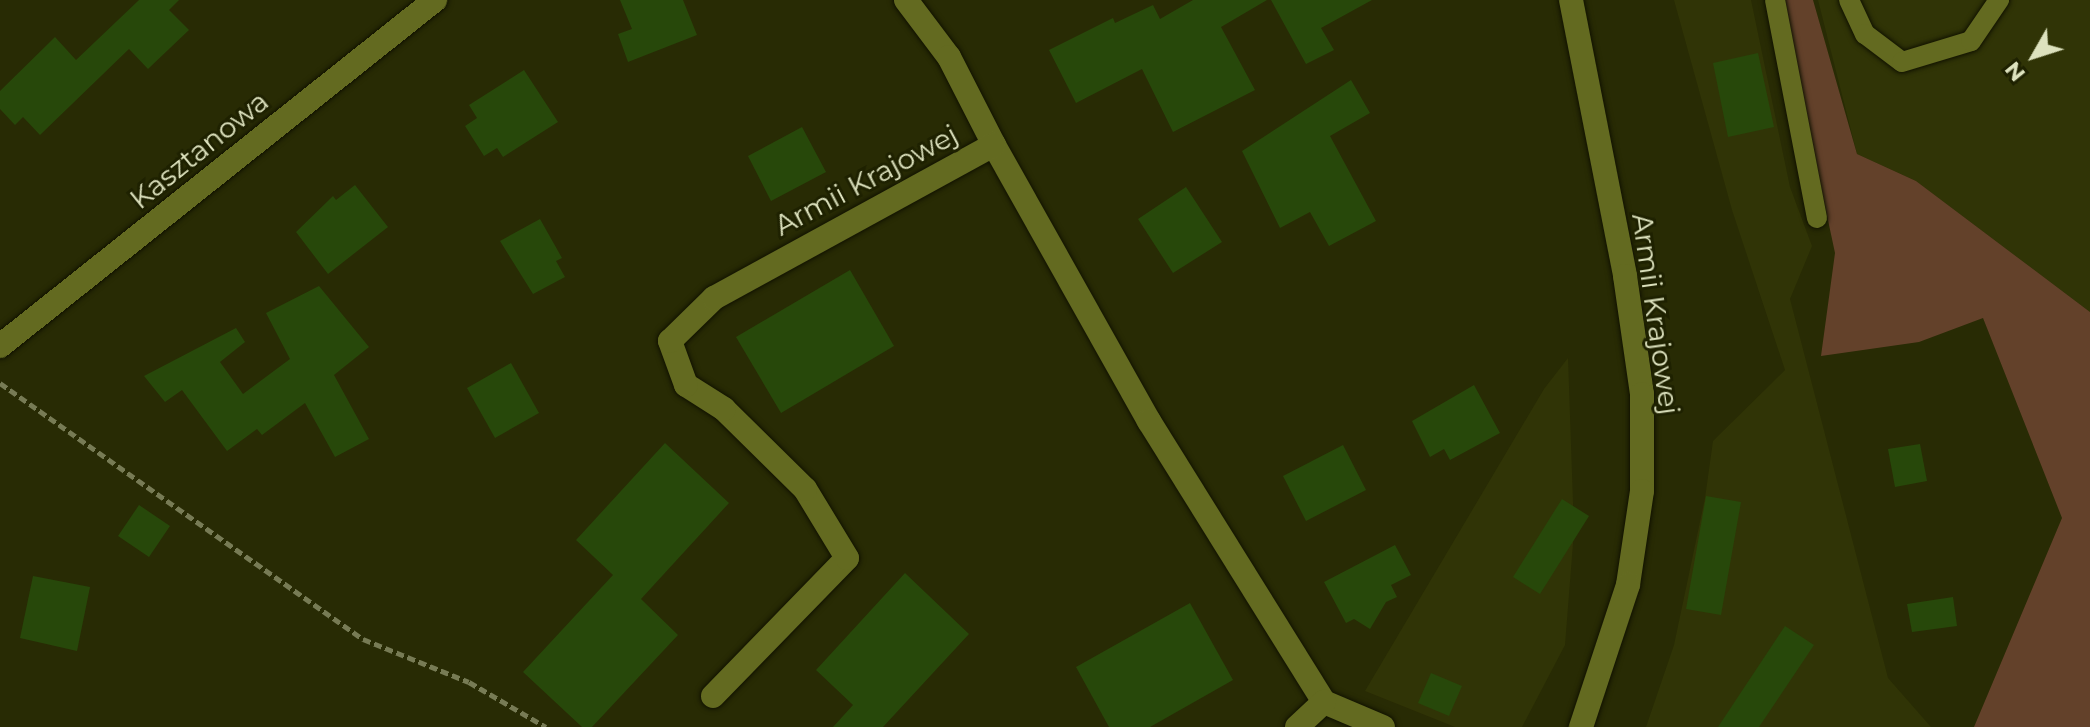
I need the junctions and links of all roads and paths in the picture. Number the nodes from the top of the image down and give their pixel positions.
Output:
1 (435, 0) edge
2 (906, 0) edge
3 (1571, 0) edge
4 (1775, 0) edge
5 (1849, 0) edge
6 (1999, 0) edge
7 (994, 145) junction
8 (1817, 218) dead end
9 (0, 346) edge
10 (0, 383) edge
11 (713, 696) dead end
12 (1324, 702) junction
13 (546, 727) edge
14 (1297, 727) edge
15 (1383, 727) edge
16 (1581, 727) edge

1 - 9 street, Kasztanowa
2 - 7 street
3 - 16 street, Armii Krajowej
4 - 8 lane
5 - 6 lane
7 - 11 street, Armii Krajowej
7 - 12 street, Armii Krajowej
10 - 13 path
12 - 14 street
12 - 15 street

